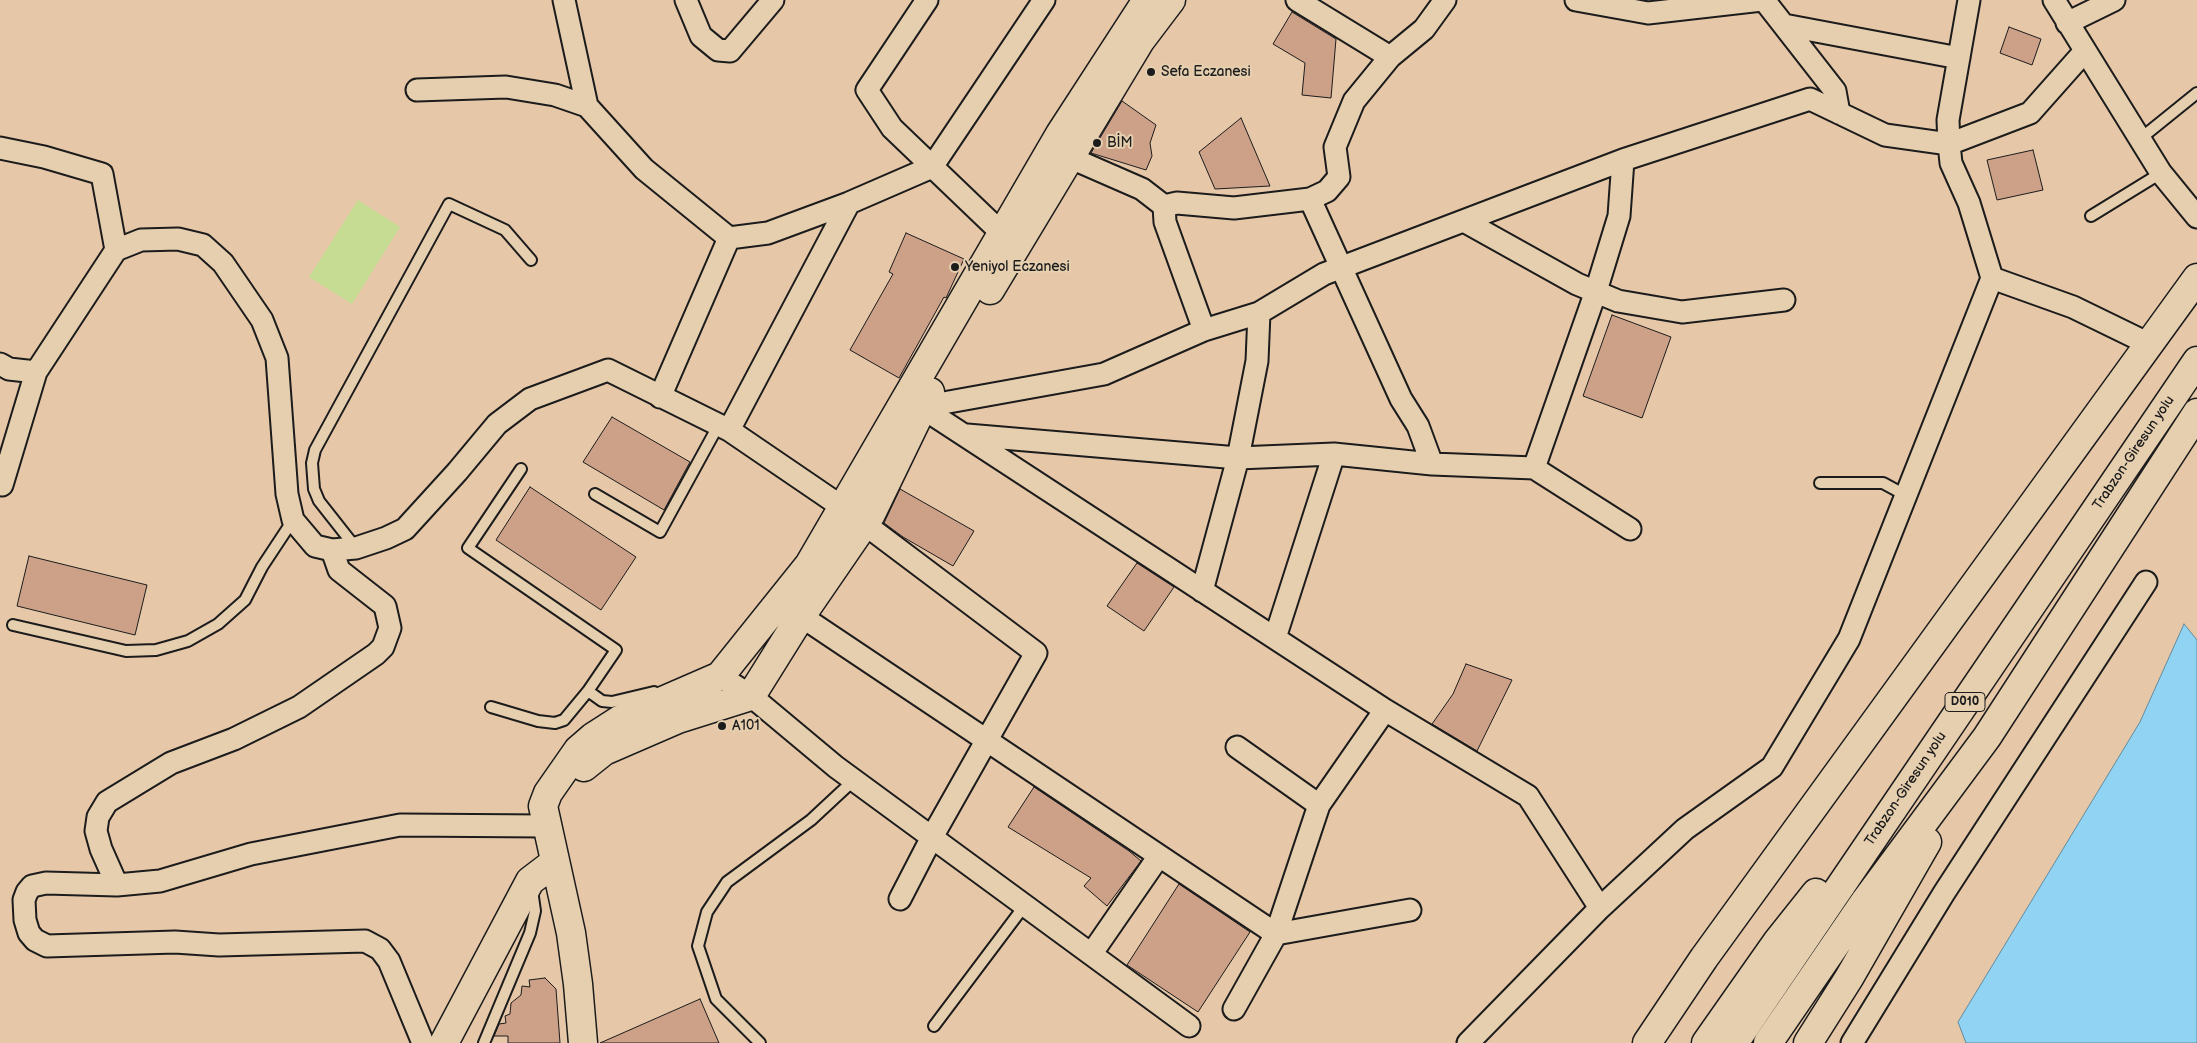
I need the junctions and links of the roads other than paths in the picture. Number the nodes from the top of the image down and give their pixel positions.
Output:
1 (564, 0) edge
2 (686, 0) edge
3 (773, 0) edge
4 (927, 0) edge
5 (1044, 0) edge
6 (1147, 0) edge
7 (1171, 0) edge
8 (1297, 0) edge
9 (1444, 0) edge
10 (1576, 0) edge
11 (1763, 0) edge
12 (1969, 0) edge
13 (2054, 0) edge
14 (2114, 0) edge
15 (2067, 23) junction
16 (1784, 25) junction
17 (2085, 52) junction
18 (1390, 57) junction
19 (1959, 58) junction
20 (417, 90) dead end
21 (2197, 93) edge
22 (587, 106) junction
23 (1839, 113) junction
24 (2140, 139) junction
25 (1949, 144) junction
26 (0, 148) edge
27 (1071, 158) junction
28 (1623, 160) junction
29 (932, 167) junction
30 (2161, 173) junction
31 (1310, 199) junction
32 (849, 203) junction
33 (1164, 206) junction
34 (2091, 216) dead end
35 (2197, 217) edge
36 (1464, 221) junction
37 (729, 238) junction
38 (1009, 241) junction
39 (116, 250) junction
40 (531, 260) dead end
41 (1342, 267) junction
42 (1992, 278) junction
43 (2197, 278) edge
44 (1596, 291) junction
45 (1784, 300) dead end
46 (1259, 313) junction
47 (1204, 330) junction
48 (2149, 344) junction
49 (2197, 361) edge
50 (0, 364) edge
51 (36, 372) junction
52 (660, 397) junction
53 (921, 407) junction
54 (2197, 414) edge
55 (724, 428) junction
56 (964, 435) junction
57 (1334, 454) junction
58 (1238, 458) junction
59 (1432, 464) junction
60 (1534, 468) junction
61 (522, 469) dead end
62 (1820, 483) dead end
63 (2, 486) dead end
64 (595, 494) dead end
65 (1907, 496) junction
66 (842, 507) junction
67 (293, 520) junction
68 (864, 524) junction
69 (1630, 529) dead end
70 (356, 548) junction
71 (332, 550) junction
72 (2146, 582) dead end
73 (1202, 590) junction
74 (801, 616) junction
75 (13, 625) dead end
76 (1275, 638) junction
77 (720, 676) junction
78 (588, 691) junction
79 (751, 696) junction
80 (491, 708) dead end
81 (1385, 710) junction
82 (1959, 711) junction
83 (1987, 737) junction
84 (987, 741) junction
85 (1237, 747) dead end
86 (854, 780) junction
87 (1319, 806) junction
88 (546, 824) junction
89 (932, 838) junction
90 (1159, 856) junction
91 (555, 862) junction
92 (530, 881) junction
93 (117, 884) junction
94 (900, 900) dead end
95 (1025, 905) junction
96 (1600, 908) junction
97 (1410, 910) dead end
98 (1276, 934) junction
99 (1092, 954) junction
100 (1704, 958) junction
101 (1234, 1009) dead end
102 (934, 1026) dead end
103 (1189, 1026) dead end
104 (423, 1043) edge
105 (444, 1043) edge
106 (484, 1043) edge
107 (583, 1043) edge
108 (760, 1043) edge
109 (1468, 1043) edge
110 (1631, 1043) edge
111 (1647, 1043) edge
112 (1706, 1043) edge
113 (1734, 1043) edge
114 (1768, 1043) edge
115 (1808, 1043) edge
116 (1852, 1043) edge

1 - 22 street
2 - 3 street
4 - 29 street
5 - 29 street
6 - 38 main road
7 - 27 main road
8 - 18 street
9 - 18 street
10 - 11 street
11 - 16 street
12 - 19 street
13 - 15 street
14 - 15 street
15 - 17 street
16 - 19 street
16 - 23 street
17 - 24 street
17 - 25 street
18 - 31 street
19 - 25 street
20 - 22 street
21 - 24 lane
22 - 37 street
23 - 25 street
23 - 28 street
24 - 30 street
25 - 42 street
26 - 39 street
27 - 33 street
27 - 38 main road
28 - 36 street
28 - 44 street
29 - 32 street
29 - 38 street
30 - 34 lane
30 - 35 street
31 - 33 street
31 - 41 street
32 - 37 street
32 - 55 street
33 - 47 street
36 - 41 street
36 - 44 street
37 - 52 street
38 - 53 main road
38 - 66 main road
39 - 51 street
39 - 67 street
40 - 70 lane
41 - 46 street
41 - 59 street
42 - 48 street
42 - 65 street
43 - 48 main road
44 - 45 street
44 - 60 street
46 - 47 street
46 - 58 street
47 - 53 street
48 - 100 main road
49 - 82 main road, Trabzon-Giresun yolu / D010
50 - 51 street
51 - 63 street
52 - 55 street
52 - 70 street
53 - 56 street
53 - 68 main road
54 - 83 main road, D010
55 - 64 lane
55 - 66 street
56 - 58 street
56 - 73 street
57 - 58 street
57 - 59 street
57 - 76 street
58 - 73 street
59 - 60 street
60 - 69 street
61 - 78 lane
62 - 65 lane
65 - 96 street
66 - 68 street
66 - 77 main road
67 - 71 street
67 - 75 lane
68 - 74 main road
68 - 84 street
70 - 71 street
71 - 93 street
72 - 116 street
73 - 76 street
74 - 79 main road
74 - 84 street
76 - 81 street
77 - 78 lane
77 - 79 street
77 - 88 main road
78 - 80 lane
79 - 86 street
79 - 88 main road
81 - 87 street
81 - 96 street
82 - 112 main road
82 - 113 main road, Trabzon-Giresun yolu / D010
83 - 114 main road, D010
83 - 115 main road
84 - 89 street
84 - 90 street
85 - 87 street
86 - 89 street
86 - 108 lane
87 - 98 street
88 - 91 main road
88 - 93 street
89 - 94 street
89 - 95 street
90 - 98 street
90 - 99 street
91 - 92 main road
91 - 107 main road
92 - 105 main road
92 - 106 lane
93 - 104 street
95 - 99 street
95 - 102 lane
96 - 109 street
97 - 98 street
98 - 101 street
99 - 103 street
100 - 110 main road
100 - 111 main road

